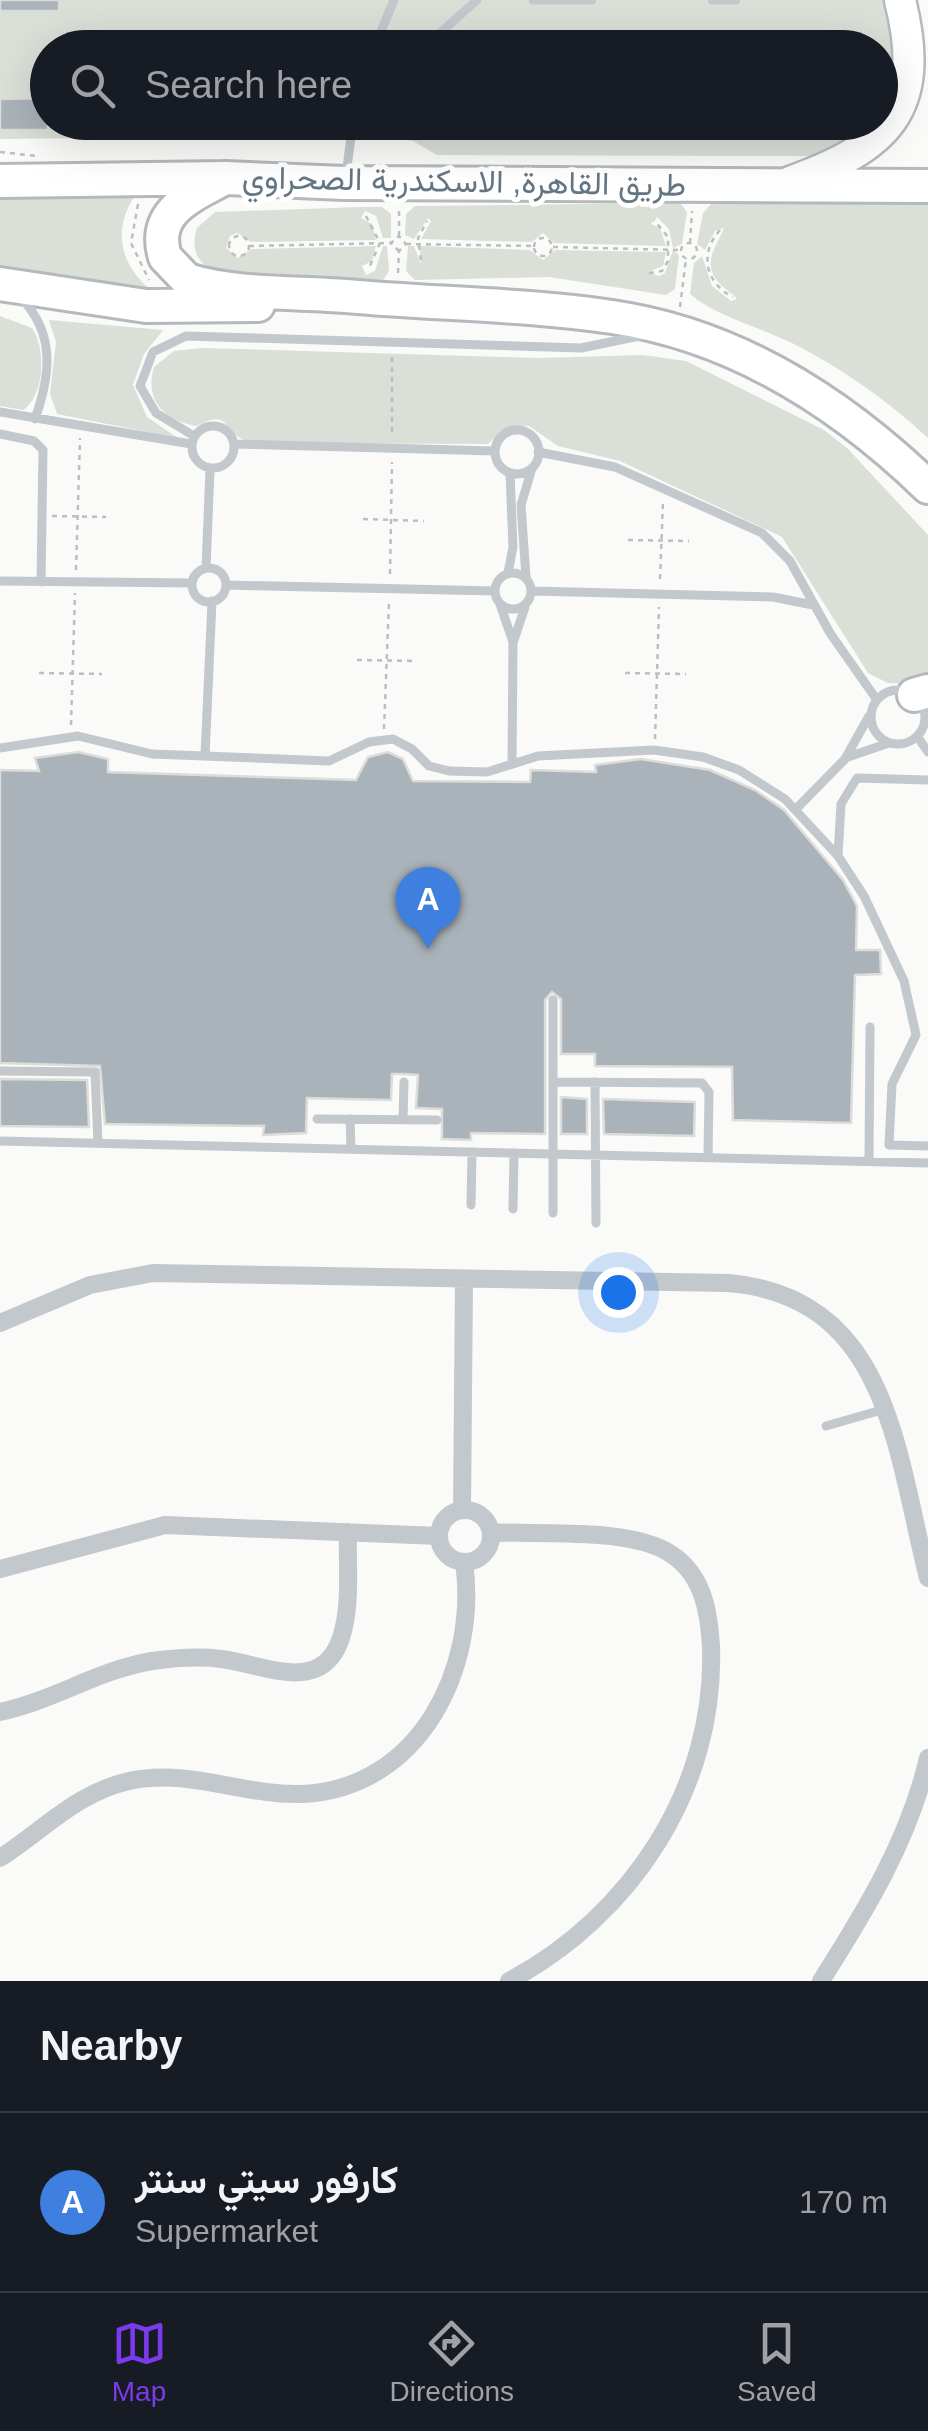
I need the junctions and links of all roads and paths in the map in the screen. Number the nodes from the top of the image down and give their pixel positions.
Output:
1 (394, 0) edge
2 (477, 0) edge
3 (533, 0) edge
4 (592, 0) edge
5 (712, 0) edge
6 (736, 0) edge
7 (900, 0) edge
8 (381, 30) edge
9 (443, 30) edge
10 (898, 117) edge
11 (351, 140) edge
12 (876, 140) edge
13 (226, 178) junction
14 (0, 180) edge
15 (400, 182) junction
16 (345, 183) junction
17 (694, 184) junction
18 (786, 184) junction
19 (928, 186) edge
20 (366, 216) dead end
21 (654, 220) dead end
22 (427, 221) dead end
23 (720, 230) dead end
24 (398, 236) junction
25 (380, 243) junction
26 (391, 243) junction
27 (690, 243) junction
28 (406, 244) junction
29 (417, 244) junction
30 (249, 246) dead end
31 (534, 246) junction
32 (552, 247) junction
33 (669, 250) junction
34 (680, 250) junction
35 (696, 253) junction
36 (707, 254) junction
37 (686, 259) junction
38 (421, 260) dead end
39 (368, 270) dead end
40 (649, 272) dead end
41 (5, 286) edge
42 (290, 291) junction
43 (733, 297) dead end
44 (668, 329) junction
45 (391, 341) junction
46 (0, 412) edge
47 (36, 419) junction
48 (0, 434) edge
49 (193, 440) junction
50 (235, 444) junction
51 (392, 451) junction
52 (495, 451) junction
53 (538, 452) junction
54 (532, 467) junction
55 (210, 469) junction
56 (510, 473) junction
57 (664, 486) junction
58 (928, 487) edge
59 (42, 516) junction
60 (106, 518) dead end
61 (363, 518) dead end
62 (392, 520) junction
63 (424, 522) dead end
64 (628, 540) dead end
65 (662, 540) junction
66 (689, 540) dead end
67 (206, 568) junction
68 (508, 574) junction
69 (526, 577) junction
70 (0, 581) edge
71 (40, 582) junction
72 (192, 583) junction
73 (226, 584) junction
74 (390, 588) junction
75 (495, 591) junction
76 (532, 591) junction
77 (660, 594) junction
78 (212, 602) junction
79 (500, 604) junction
80 (527, 604) junction
81 (814, 605) junction
82 (513, 642) junction
83 (357, 660) dead end
84 (387, 660) junction
85 (418, 661) dead end
86 (39, 673) dead end
87 (102, 674) dead end
88 (625, 674) dead end
89 (657, 674) junction
90 (686, 674) dead end
91 (875, 704) junction
92 (922, 710) edge
93 (384, 739) junction
94 (890, 742) junction
95 (0, 748) edge
96 (654, 750) junction
97 (928, 752) edge
98 (205, 756) junction
99 (846, 758) junction
100 (512, 764) junction
101 (928, 780) edge
102 (796, 809) junction
103 (838, 856) junction
104 (553, 1000) dead end
105 (870, 1027) dead end
106 (0, 1071) edge
107 (404, 1082) dead end
108 (553, 1082) junction
109 (595, 1082) junction
110 (317, 1119) dead end
111 (350, 1119) junction
112 (403, 1119) junction
113 (437, 1120) dead end
114 (0, 1141) edge
115 (98, 1143) junction
116 (889, 1145) junction
117 (928, 1146) edge
118 (351, 1149) junction
119 (472, 1152) junction
120 (514, 1153) junction
121 (553, 1154) junction
122 (595, 1154) junction
123 (708, 1157) junction
124 (870, 1161) junction
125 (891, 1162) junction
126 (928, 1163) edge
127 (471, 1205) dead end
128 (513, 1209) dead end
129 (553, 1213) dead end
130 (596, 1224) dead end
131 (464, 1280) junction
132 (0, 1322) edge
133 (885, 1409) junction
134 (826, 1426) dead end
135 (462, 1510) junction
136 (348, 1532) junction
137 (491, 1532) junction
138 (440, 1536) junction
139 (464, 1562) junction
140 (0, 1568) edge
141 (928, 1578) edge
142 (0, 1712) edge
143 (928, 1758) edge
144 (0, 1858) edge
145 (509, 1981) edge
146 (821, 1981) edge

1 - 8 lane
2 - 9 lane
3 - 4 lane
5 - 6 lane
7 - 10 main road
11 - 16 lane
12 - 18 main road
13 - 14 highway, طريق القاهرة, الاسكندرية الصحراوي
13 - 16 highway, طريق القاهرة, الاسكندرية الصحراوي
13 - 42 highway
15 - 16 highway, طريق القاهرة, الاسكندرية الصحراوي
15 - 17 highway, طريق القاهرة, الاسكندرية الصحراوي
15 - 24 path
17 - 18 highway, طريق القاهرة, الاسكندرية الصحراوي
17 - 27 path
18 - 19 highway, طريق القاهرة, الاسكندرية الصحراوي
20 - 25 path
21 - 33 path
22 - 29 path
23 - 36 path
24 - 26 path
24 - 28 path
25 - 26 path
25 - 30 path
25 - 39 path
26 - 28 path
27 - 34 path
27 - 35 path
28 - 29 path
29 - 31 path
29 - 38 path
31 - 32 path
31 - 32 path
32 - 33 path
33 - 34 path
33 - 40 path
34 - 37 path
35 - 36 path
35 - 37 path
36 - 43 path
37 - 44 path
41 - 42 highway
41 - 47 lane
42 - 44 highway
44 - 45 lane
44 - 58 highway
45 - 49 lane
45 - 51 path
46 - 47 lane
47 - 49 lane
48 - 59 lane
49 - 50 lane
49 - 55 lane
50 - 51 lane
50 - 55 lane
51 - 52 lane
51 - 62 path
52 - 53 lane
52 - 56 lane
53 - 54 lane
53 - 57 lane
54 - 56 lane
54 - 69 lane
55 - 67 lane
56 - 68 lane
57 - 65 path
57 - 81 lane
59 - 60 path
59 - 71 lane
61 - 62 path
62 - 63 path
62 - 74 path
64 - 65 path
65 - 66 path
65 - 77 path
67 - 72 lane
67 - 73 lane
68 - 69 lane
68 - 75 lane
69 - 76 lane
70 - 71 lane
71 - 72 lane
72 - 78 lane
73 - 74 lane
73 - 78 lane
74 - 75 lane
74 - 84 path
75 - 79 lane
76 - 77 lane
76 - 80 lane
77 - 81 lane
77 - 89 path
78 - 98 lane
79 - 80 lane
79 - 82 lane
80 - 82 lane
81 - 91 lane
82 - 100 lane
83 - 84 path
84 - 85 path
84 - 93 path
86 - 87 path
88 - 89 path
89 - 90 path
89 - 96 path
91 - 92 lane
91 - 94 lane
91 - 99 lane
92 - 94 lane
92 - 97 lane
93 - 98 lane
93 - 100 lane
94 - 99 lane
95 - 98 lane
96 - 100 lane
96 - 102 lane
99 - 102 lane
101 - 103 lane
102 - 103 lane
103 - 116 lane
104 - 108 lane
105 - 124 lane
106 - 115 lane
107 - 112 lane
108 - 109 lane
108 - 121 lane
109 - 122 lane
109 - 123 lane
110 - 111 lane
111 - 112 lane
111 - 118 lane
112 - 113 lane
114 - 115 lane
115 - 118 lane
116 - 117 lane
116 - 125 lane
118 - 119 lane
119 - 120 lane
119 - 127 lane
120 - 121 lane
120 - 128 lane
121 - 122 lane
121 - 129 lane
122 - 123 lane
122 - 130 lane
123 - 124 lane
124 - 125 lane
125 - 126 lane
131 - 132 street
131 - 133 street
131 - 135 street
133 - 134 lane
133 - 141 street
135 - 137 street
135 - 138 street
136 - 138 street
136 - 140 street
136 - 142 street
137 - 139 street
137 - 145 street
138 - 139 street
139 - 144 street
143 - 146 street

